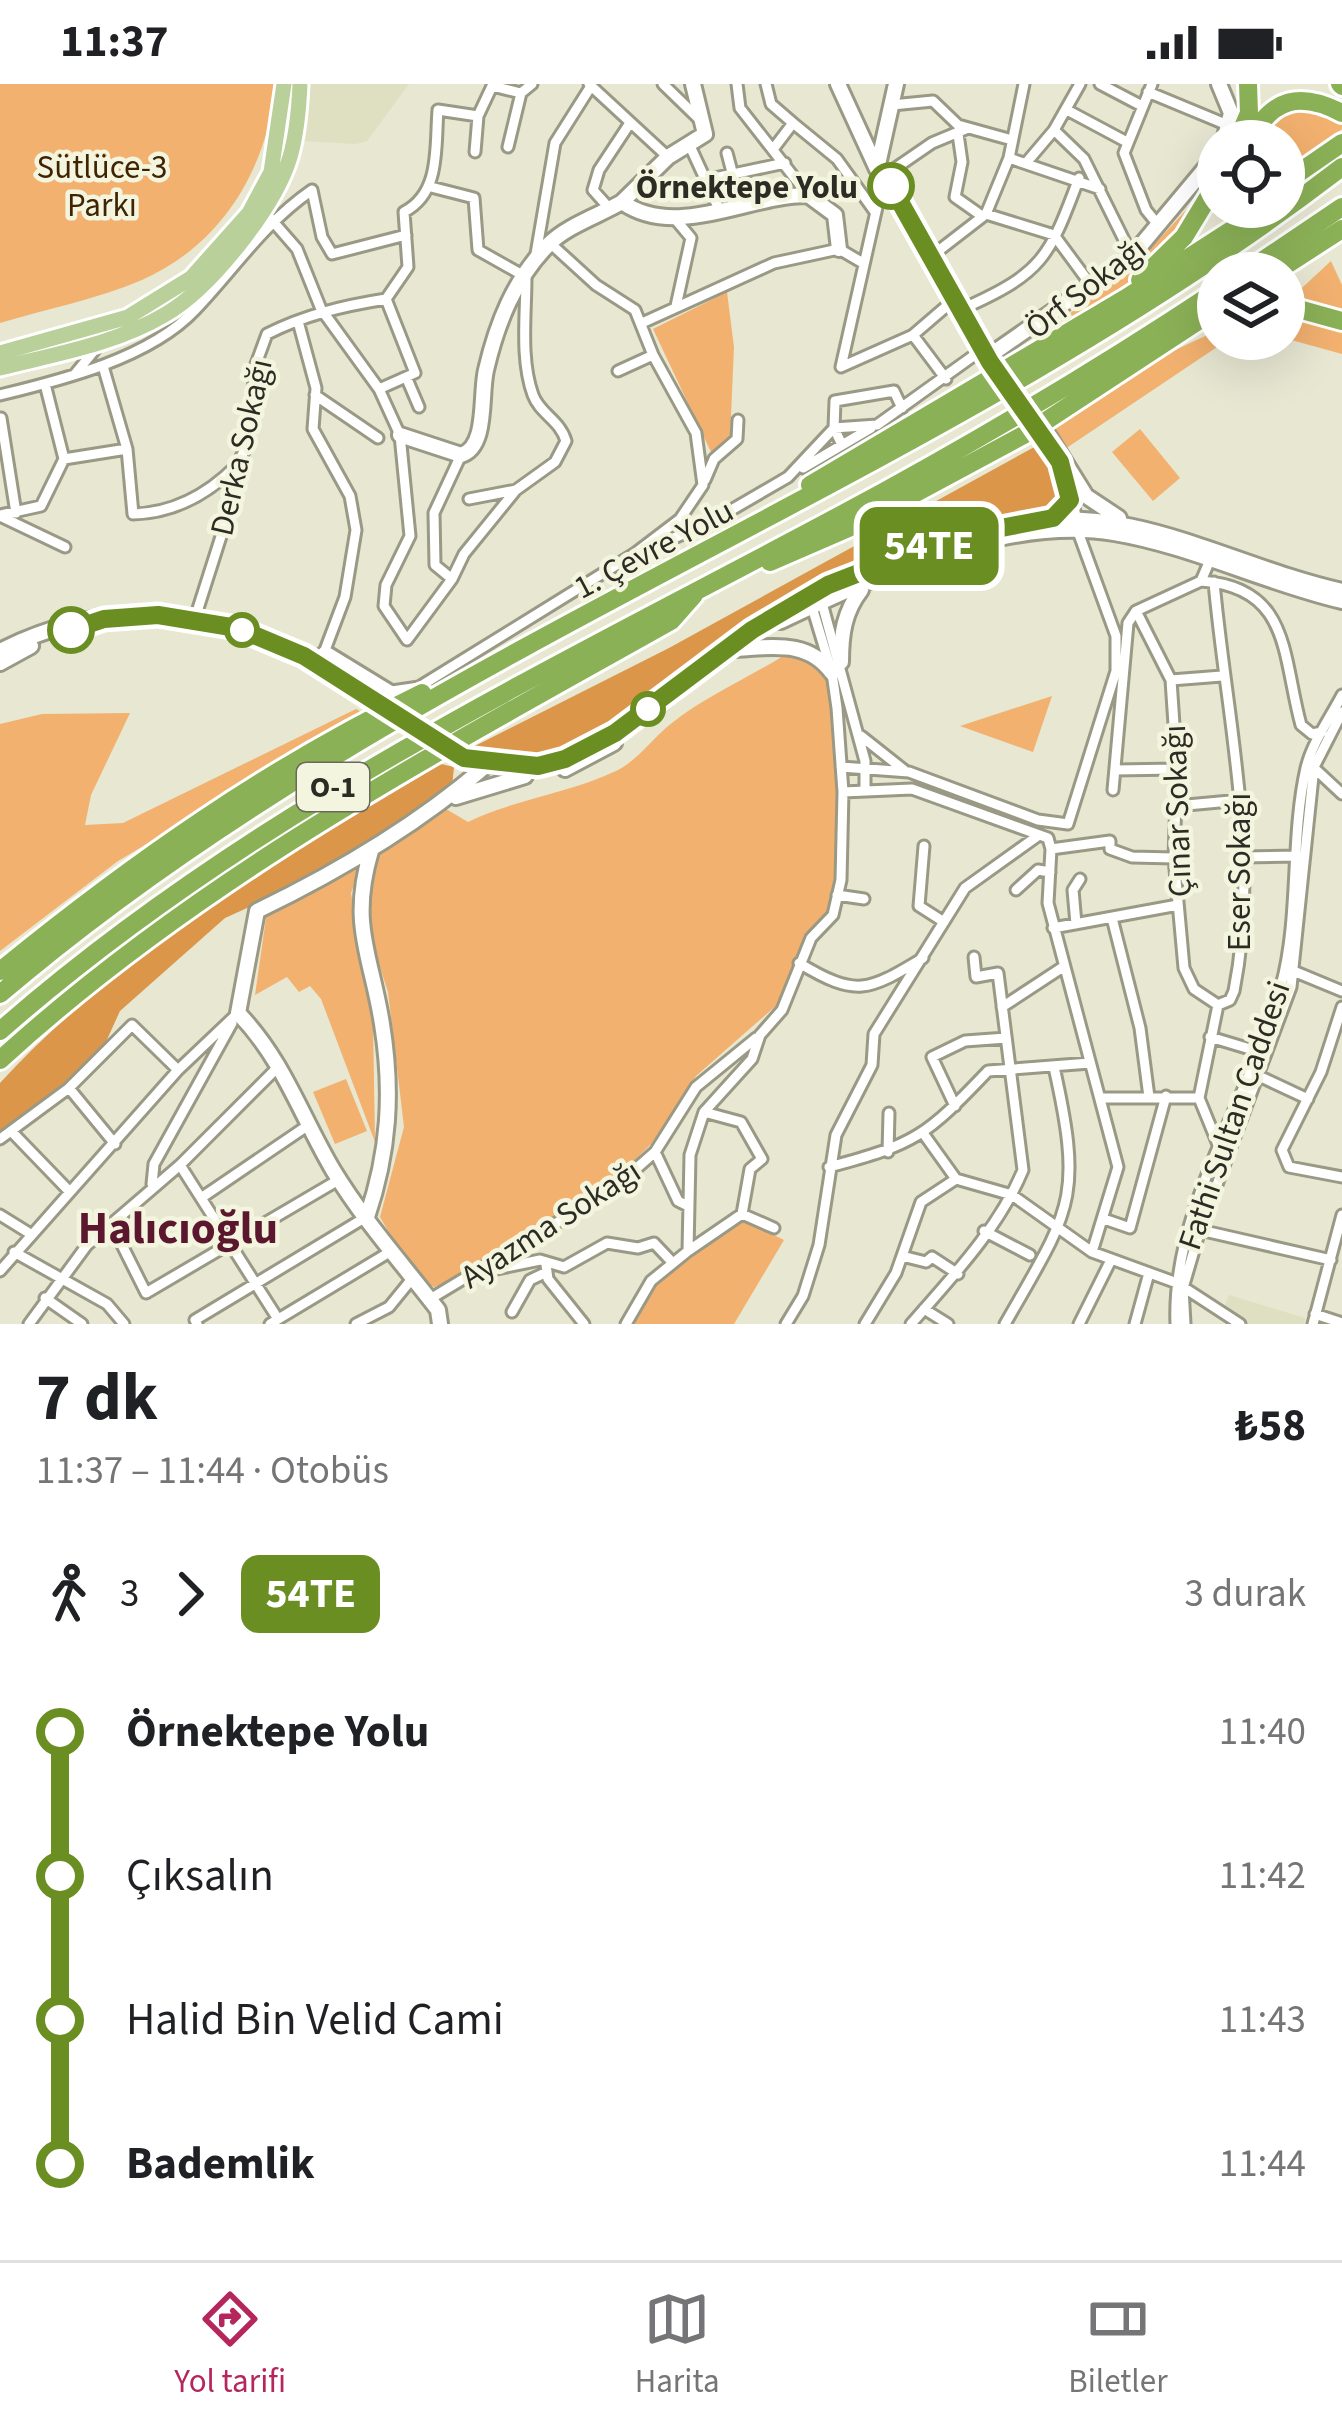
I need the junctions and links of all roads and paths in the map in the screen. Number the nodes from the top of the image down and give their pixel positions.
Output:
1 (284, 84) edge
2 (300, 84) edge
3 (532, 84) edge
4 (663, 84) edge
5 (693, 84) edge
6 (737, 84) edge
7 (766, 84) edge
8 (838, 84) edge
9 (896, 84) edge
10 (1024, 84) edge
11 (1080, 84) edge
12 (1100, 84) edge
13 (1219, 84) edge
14 (1248, 84) edge
15 (1314, 84) edge
16 (492, 85) edge
17 (590, 85) edge
18 (1150, 88) edge
19 (521, 93) junction
20 (1342, 104) edge
21 (892, 105) junction
22 (1142, 106) junction
23 (1067, 110) junction
24 (1342, 113) edge
25 (478, 116) junction
26 (1203, 120) edge
27 (1231, 120) edge
28 (1243, 120) edge
29 (1262, 120) edge
30 (701, 121) junction
31 (630, 123) junction
32 (794, 123) junction
33 (1054, 130) junction
34 (963, 131) junction
35 (1012, 140) junction
36 (1125, 142) junction
37 (689, 144) junction
38 (508, 147) dead end
39 (775, 148) junction
40 (475, 152) dead end
41 (727, 153) dead end
42 (1338, 153) edge
43 (668, 157) junction
44 (1009, 158) junction
45 (1026, 163) junction
46 (785, 164) junction
47 (1305, 171) edge
48 (732, 172) junction
49 (881, 173) junction
50 (1079, 178) junction
51 (1305, 178) edge
52 (705, 180) junction
53 (1197, 180) edge
54 (431, 187) junction
55 (1103, 190) junction
56 (808, 195) junction
57 (616, 205) junction
58 (1342, 207) edge
59 (719, 208) junction
60 (875, 212) junction
61 (267, 214) junction
62 (984, 215) junction
63 (1197, 216) edge
64 (676, 220) junction
65 (1160, 227) junction
66 (1234, 228) edge
67 (1342, 229) edge
68 (406, 235) junction
69 (1058, 240) junction
70 (550, 243) junction
71 (838, 249) junction
72 (1275, 252) edge
73 (1305, 253) edge
74 (934, 255) junction
75 (1132, 256) junction
76 (863, 263) junction
77 (530, 273) junction
78 (1092, 286) junction
79 (386, 299) junction
80 (959, 303) junction
81 (1197, 303) edge
82 (676, 306) junction
83 (321, 309) junction
84 (1305, 311) edge
85 (1101, 312) junction
86 (153, 313) junction
87 (1342, 321) edge
88 (642, 322) junction
89 (1197, 322) edge
90 (299, 325) junction
91 (1197, 328) edge
92 (914, 335) junction
93 (101, 342) junction
94 (1160, 348) junction
95 (0, 353) edge
96 (986, 353) junction
97 (653, 355) junction
98 (103, 366) junction
99 (0, 368) edge
100 (618, 371) dead end
101 (75, 374) junction
102 (407, 379) junction
103 (946, 379) junction
104 (45, 384) junction
105 (380, 389) junction
106 (0, 395) edge
107 (315, 395) junction
108 (419, 407) dead end
109 (902, 408) junction
110 (1, 418) edge
111 (738, 420) dead end
112 (877, 424) junction
113 (834, 428) junction
114 (400, 435) junction
115 (1046, 436) junction
116 (378, 438) dead end
117 (821, 439) junction
118 (838, 447) junction
119 (127, 449) junction
120 (460, 455) junction
121 (64, 459) junction
122 (236, 466) junction
123 (788, 477) junction
124 (703, 484) junction
125 (516, 490) junction
126 (1086, 496) junction
127 (469, 499) dead end
128 (1070, 500) junction
129 (16, 513) junction
130 (0, 516) edge
131 (1053, 518) junction
132 (680, 519) junction
133 (1077, 522) junction
134 (1135, 524) junction
135 (694, 530) junction
136 (64, 548) dead end
137 (706, 553) junction
138 (634, 554) junction
139 (1210, 560) junction
140 (742, 568) junction
141 (452, 579) junction
142 (1201, 581) junction
143 (1214, 582) junction
144 (864, 586) junction
145 (697, 590) junction
146 (1342, 591) edge
147 (1342, 601) edge
148 (817, 605) junction
149 (1136, 611) junction
150 (195, 618) junction
151 (104, 619) junction
152 (568, 628) junction
153 (283, 648) junction
154 (730, 649) junction
155 (0, 651) edge
156 (319, 656) junction
157 (0, 663) edge
158 (837, 667) junction
159 (1222, 676) junction
160 (1171, 680) junction
161 (1342, 694) edge
162 (354, 696) junction
163 (658, 704) junction
164 (1342, 712) edge
165 (856, 731) junction
166 (1322, 732) junction
167 (461, 760) junction
168 (1311, 765) junction
169 (841, 767) junction
170 (865, 767) junction
171 (1177, 769) junction
172 (485, 770) junction
173 (1115, 770) junction
174 (909, 772) junction
175 (525, 776) junction
176 (461, 788) junction
177 (479, 788) junction
178 (866, 790) junction
179 (1114, 790) dead end
180 (843, 792) junction
181 (1342, 794) edge
182 (448, 799) junction
183 (1241, 800) junction
184 (1176, 806) junction
185 (1039, 835) junction
186 (924, 845) dead end
187 (1051, 849) junction
188 (1298, 856) junction
189 (1244, 857) junction
190 (1174, 858) junction
191 (359, 867) junction
192 (1050, 872) junction
193 (1080, 878) dead end
194 (1016, 890) dead end
195 (837, 896) junction
196 (864, 899) dead end
197 (1178, 905) junction
198 (1112, 918) junction
199 (944, 922) junction
200 (58, 923) junction
201 (1076, 924) junction
202 (1053, 928) junction
203 (926, 956) junction
204 (974, 957) dead end
205 (0, 961) edge
206 (800, 963) junction
207 (1064, 967) junction
208 (1291, 970) junction
209 (0, 971) edge
210 (1342, 991) edge
211 (0, 994) edge
212 (1218, 1005) junction
213 (1002, 1006) junction
214 (1342, 1007) edge
215 (238, 1013) junction
216 (0, 1031) edge
217 (760, 1035) junction
218 (1210, 1037) junction
219 (1006, 1038) junction
220 (1260, 1052) junction
221 (0, 1060) edge
222 (1090, 1064) junction
223 (280, 1065) junction
224 (1012, 1067) junction
225 (1054, 1067) junction
226 (178, 1070) junction
227 (1261, 1077) junction
228 (69, 1088) junction
229 (1149, 1096) junction
230 (1166, 1096) junction
231 (1101, 1098) junction
232 (1199, 1098) junction
233 (1308, 1099) junction
234 (955, 1106) junction
235 (704, 1112) junction
236 (889, 1113) dead end
237 (310, 1124) junction
238 (11, 1131) junction
239 (923, 1133) junction
240 (0, 1139) edge
241 (115, 1144) junction
242 (1220, 1148) junction
243 (655, 1152) junction
244 (889, 1152) junction
245 (180, 1165) junction
246 (830, 1167) junction
247 (1342, 1177) edge
248 (340, 1179) junction
249 (956, 1179) junction
250 (152, 1184) junction
251 (376, 1188) junction
252 (68, 1190) junction
253 (350, 1195) junction
254 (1012, 1196) junction
255 (201, 1198) junction
256 (688, 1206) junction
257 (742, 1214) junction
258 (0, 1215) edge
259 (1342, 1215) edge
260 (367, 1216) junction
261 (1104, 1220) junction
262 (112, 1226) junction
263 (774, 1228) dead end
264 (1060, 1230) junction
265 (1200, 1230) junction
266 (984, 1231) junction
267 (29, 1233) junction
268 (1339, 1242) edge
269 (230, 1247) junction
270 (688, 1251) junction
271 (14, 1252) junction
272 (1092, 1252) junction
273 (388, 1253) junction
274 (1030, 1255) dead end
275 (902, 1256) junction
276 (1330, 1260) junction
277 (672, 1262) junction
278 (1110, 1262) junction
279 (2, 1264) edge
280 (546, 1268) junction
281 (481, 1273) junction
282 (1149, 1273) junction
283 (958, 1274) junction
284 (1326, 1275) junction
285 (60, 1277) junction
286 (411, 1280) junction
287 (1342, 1280) edge
288 (255, 1281) junction
289 (1180, 1286) junction
290 (45, 1298) junction
291 (430, 1300) junction
292 (924, 1309) junction
293 (378, 1311) junction
294 (512, 1312) dead end
295 (65, 1319) edge
296 (1314, 1319) edge
297 (274, 1321) edge
298 (1342, 1323) edge
299 (29, 1324) edge
300 (82, 1324) edge
301 (124, 1324) edge
302 (197, 1324) edge
303 (356, 1324) edge
304 (385, 1324) edge
305 (440, 1324) edge
306 (584, 1324) edge
307 (626, 1324) edge
308 (786, 1324) edge
309 (866, 1324) edge
310 (911, 1324) edge
311 (948, 1324) edge
312 (1005, 1324) edge
313 (1079, 1324) edge
314 (1135, 1324) edge
315 (1176, 1324) edge
316 (1185, 1324) edge
317 (1240, 1324) edge

1 - 86 main road
2 - 61 main road
3 - 19 street
4 - 30 street
5 - 30 main road
6 - 39 street
7 - 32 street
8 - 49 main road
9 - 21 main road
10 - 35 street
11 - 23 street
12 - 22 street
13 - 27 main road
14 - 28 highway
15 - 20 highway
16 - 19 street
16 - 25 street
17 - 31 street
17 - 77 street
18 - 22 street
18 - 26 street
19 - 38 street
21 - 34 street
21 - 49 main road
22 - 36 street
23 - 33 street
23 - 36 street
24 - 29 highway
25 - 40 street
25 - 54 street
30 - 37 main road
31 - 43 street
31 - 57 street
32 - 39 street
32 - 60 street
33 - 45 street
33 - 55 street
34 - 35 street
34 - 49 street
34 - 62 street
35 - 44 street
36 - 65 street
37 - 43 main road
37 - 52 street
39 - 46 street
41 - 48 street
42 - 47 highway
42 - 51 highway
42 - 137 highway, 1. Çevre Yolu / O-1
43 - 57 main road
44 - 45 street
44 - 62 street
45 - 50 street
46 - 48 street
46 - 56 street
48 - 52 street
49 - 60 street
49 - 74 main road
50 - 55 street
50 - 69 street
52 - 59 street
53 - 65 main road, Örf Sokağı
54 - 68 street
54 - 77 street
55 - 75 street
56 - 59 main road
56 - 71 main road
57 - 64 main road
57 - 70 main road
58 - 72 highway
59 - 64 main road
60 - 76 street
61 - 68 street
61 - 83 street
61 - 86 main road
61 - 98 street
62 - 69 street
62 - 74 street
63 - 85 highway
64 - 82 street
65 - 75 main road, Örf Sokağı
66 - 85 highway
67 - 73 highway
68 - 79 street
69 - 78 street
69 - 80 street
70 - 77 main road
70 - 88 street
71 - 76 street
71 - 82 street
74 - 80 main road
75 - 78 main road, Örf Sokağı
76 - 92 street
77 - 120 main road
77 - 125 street
78 - 96 main road, Örf Sokağı
79 - 83 street
79 - 102 street
80 - 92 street
80 - 96 main road
81 - 140 highway, 1. Çevre Yolu / O-1
82 - 88 street
83 - 90 street, Derka Sokağı
83 - 105 street
84 - 87 highway
85 - 137 highway
86 - 93 main road
86 - 95 main road
88 - 97 street
89 - 94 highway
90 - 107 street
90 - 122 street, Derka Sokağı
91 - 94 highway
92 - 103 street
93 - 99 main road
93 - 101 street
94 - 140 highway
96 - 103 street
96 - 115 main road, bridge
97 - 100 street
97 - 124 street
98 - 101 street
98 - 119 street
101 - 104 street
102 - 105 street
102 - 108 street
103 - 109 street
104 - 106 street
104 - 121 street
105 - 114 street
107 - 116 street
107 - 156 street
109 - 112 street
109 - 113 street
110 - 129 street
111 - 124 street
112 - 113 street
112 - 118 street
113 - 117 street
113 - 118 street
114 - 120 main road
114 - 141 street
115 - 126 main road
115 - 128 main road
117 - 118 street
117 - 123 street
118 - 123 street
119 - 121 street
119 - 122 street
120 - 141 street
121 - 129 street
122 - 150 street, Derka Sokağı
123 - 135 street
124 - 132 street
125 - 127 street
125 - 141 street
126 - 133 main road
126 - 134 main road
128 - 131 main road
128 - 133 main road
129 - 130 street
130 - 136 street
131 - 133 main road
131 - 154 main road
132 - 135 street
132 - 138 street
133 - 134 main road
133 - 139 main road
133 - 144 main road
133 - 174 street
134 - 146 main road
135 - 138 street
137 - 152 highway, 1. Çevre Yolu / O-1
138 - 156 street
139 - 142 street
139 - 147 main road
140 - 145 highway, 1. Çevre Yolu / O-1
142 - 143 street
142 - 149 street
143 - 159 street, Eser Sokağı
143 - 166 street
144 - 148 main road
144 - 158 main road
145 - 216 highway, 1. Çevre Yolu / O-1
145 - 221 highway
148 - 154 main road
148 - 158 street
149 - 160 street, Çınar Sokağı
149 - 173 street
150 - 151 main road
150 - 153 main road
151 - 155 main road
151 - 157 main road
152 - 200 highway, O-1
152 - 211 highway, 1. Çevre Yolu / O-1
153 - 156 main road
153 - 162 main road
154 - 158 main road
154 - 163 main road
156 - 162 main road
158 - 165 street
158 - 169 street
159 - 160 street
159 - 183 street, Eser Sokağı
160 - 171 street, Çınar Sokağı
161 - 166 street
162 - 167 main road, bridge
163 - 172 main road
163 - 175 main road
164 - 168 street
165 - 170 street
165 - 174 street
166 - 168 street
167 - 172 main road
167 - 176 main road
168 - 181 street
168 - 188 street, Fathi Sultan Caddesi
168 - 208 street
169 - 170 street
169 - 180 street
170 - 174 street
170 - 178 street
171 - 173 street
171 - 184 street, Çınar Sokağı
172 - 175 main road
172 - 176 main road
172 - 177 main road
173 - 179 street
175 - 177 main road
176 - 182 main road
177 - 182 main road
178 - 180 street
178 - 185 street
180 - 195 street
182 - 191 main road
183 - 184 street
183 - 189 street, Eser Sokağı
184 - 190 street, Çınar Sokağı
185 - 187 street
185 - 199 street
186 - 199 street
187 - 190 street
187 - 192 street
188 - 189 street
188 - 220 street, Fathi Sultan Caddesi
189 - 212 street, Eser Sokağı
190 - 197 street, Çınar Sokağı
191 - 215 main road
191 - 251 main road
192 - 194 street
192 - 202 street
193 - 201 street
195 - 196 street
195 - 206 street
197 - 198 street
197 - 212 street, Çınar Sokağı
198 - 201 street
198 - 229 street
199 - 203 street
200 - 205 highway
200 - 209 highway
201 - 202 street
202 - 207 street
203 - 206 street
203 - 246 street
204 - 213 street
206 - 217 street
207 - 213 street
207 - 222 street
208 - 210 street, Fathi Sultan Caddesi
208 - 227 street
212 - 218 street, Eser Sokağı
213 - 219 street
214 - 233 street
215 - 223 main road
215 - 226 street
215 - 250 street
217 - 235 street
217 - 243 street, Ayazma Sokağı
218 - 220 street
218 - 232 street, Eser Sokağı
219 - 224 street
219 - 234 street
220 - 242 street, Fathi Sultan Caddesi
222 - 225 street
222 - 231 street
223 - 237 main road
223 - 245 street
224 - 225 street
224 - 234 street
224 - 254 street
225 - 264 street
226 - 228 street
226 - 241 street
227 - 233 street
227 - 265 street
228 - 238 street
228 - 241 street
229 - 230 street
229 - 231 street
230 - 232 street
230 - 261 street
231 - 261 street
232 - 242 street
233 - 247 street
234 - 239 street
235 - 256 street
235 - 257 street
236 - 244 street
237 - 248 main road
237 - 255 street
238 - 240 street
238 - 252 street
239 - 244 street
239 - 249 street
241 - 252 street
242 - 289 street, Fathi Sultan Caddesi
243 - 256 street
243 - 281 street, Ayazma Sokağı
244 - 246 street
245 - 250 street
245 - 255 street
246 - 308 street
248 - 253 main road
248 - 269 street
249 - 254 street
249 - 275 street
250 - 262 street
251 - 253 main road
251 - 260 main road
252 - 267 street
253 - 260 main road
254 - 264 street
254 - 266 street
255 - 269 street
256 - 270 street
257 - 263 street
257 - 270 street
258 - 267 street
259 - 268 street
260 - 273 main road
260 - 288 street
261 - 272 street
262 - 269 street
262 - 285 street
264 - 272 street
264 - 312 street
265 - 276 street
265 - 289 street
266 - 274 street
266 - 283 street
267 - 271 street
268 - 276 street
269 - 288 street
270 - 277 street
271 - 279 street
271 - 285 street
272 - 278 street
273 - 286 main road
273 - 297 street
275 - 283 street
275 - 309 street
276 - 284 street
277 - 280 street
277 - 307 street
278 - 282 street
278 - 313 street
280 - 281 street
280 - 294 street
280 - 306 street
281 - 291 street, Ayazma Sokağı
282 - 289 street
282 - 314 street
283 - 292 street
284 - 287 street
284 - 296 street
285 - 290 street
285 - 301 street
286 - 291 main road
286 - 293 street
288 - 297 street
288 - 302 street
289 - 315 street, Fathi Sultan Caddesi
289 - 316 street
289 - 317 street
290 - 295 street
290 - 299 street
291 - 305 main road
292 - 310 street
292 - 311 street
293 - 303 street
293 - 304 street
295 - 300 street
296 - 298 street

